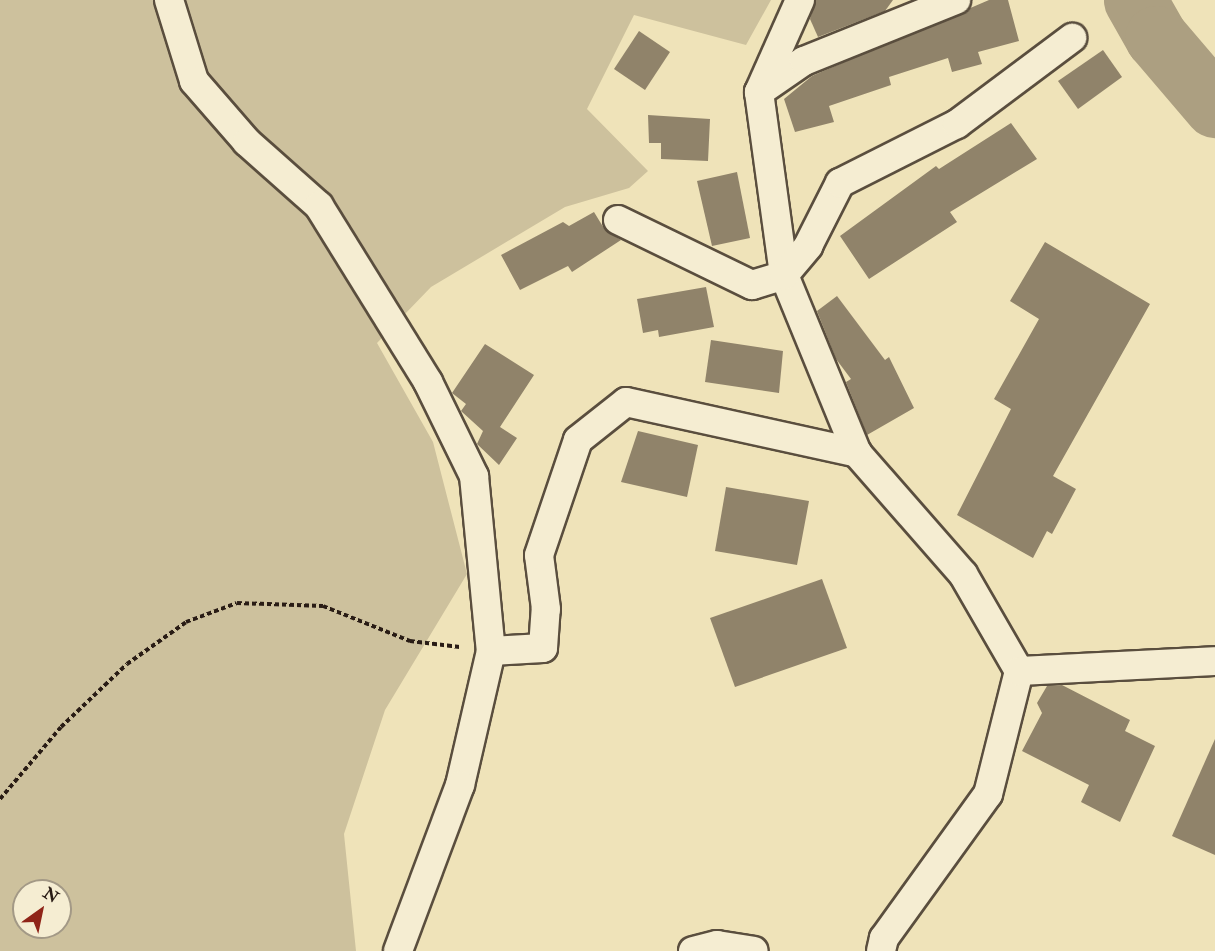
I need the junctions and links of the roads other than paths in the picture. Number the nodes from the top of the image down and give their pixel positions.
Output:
1 (170, 0) edge
2 (800, 0) edge
3 (956, 0) edge
4 (1072, 38) dead end
5 (759, 92) junction
6 (618, 220) dead end
7 (784, 275) junction
8 (857, 453) junction
9 (491, 651) junction
10 (1215, 661) edge
11 (1019, 671) junction
12 (398, 951) edge
13 (693, 951) edge
14 (754, 951) edge
15 (881, 951) edge

1 - 9 street
2 - 5 street
3 - 5 street
4 - 7 street
5 - 7 street
6 - 7 street
7 - 8 street
8 - 9 street
8 - 11 street
9 - 12 street
10 - 11 street
11 - 15 street
13 - 14 street

